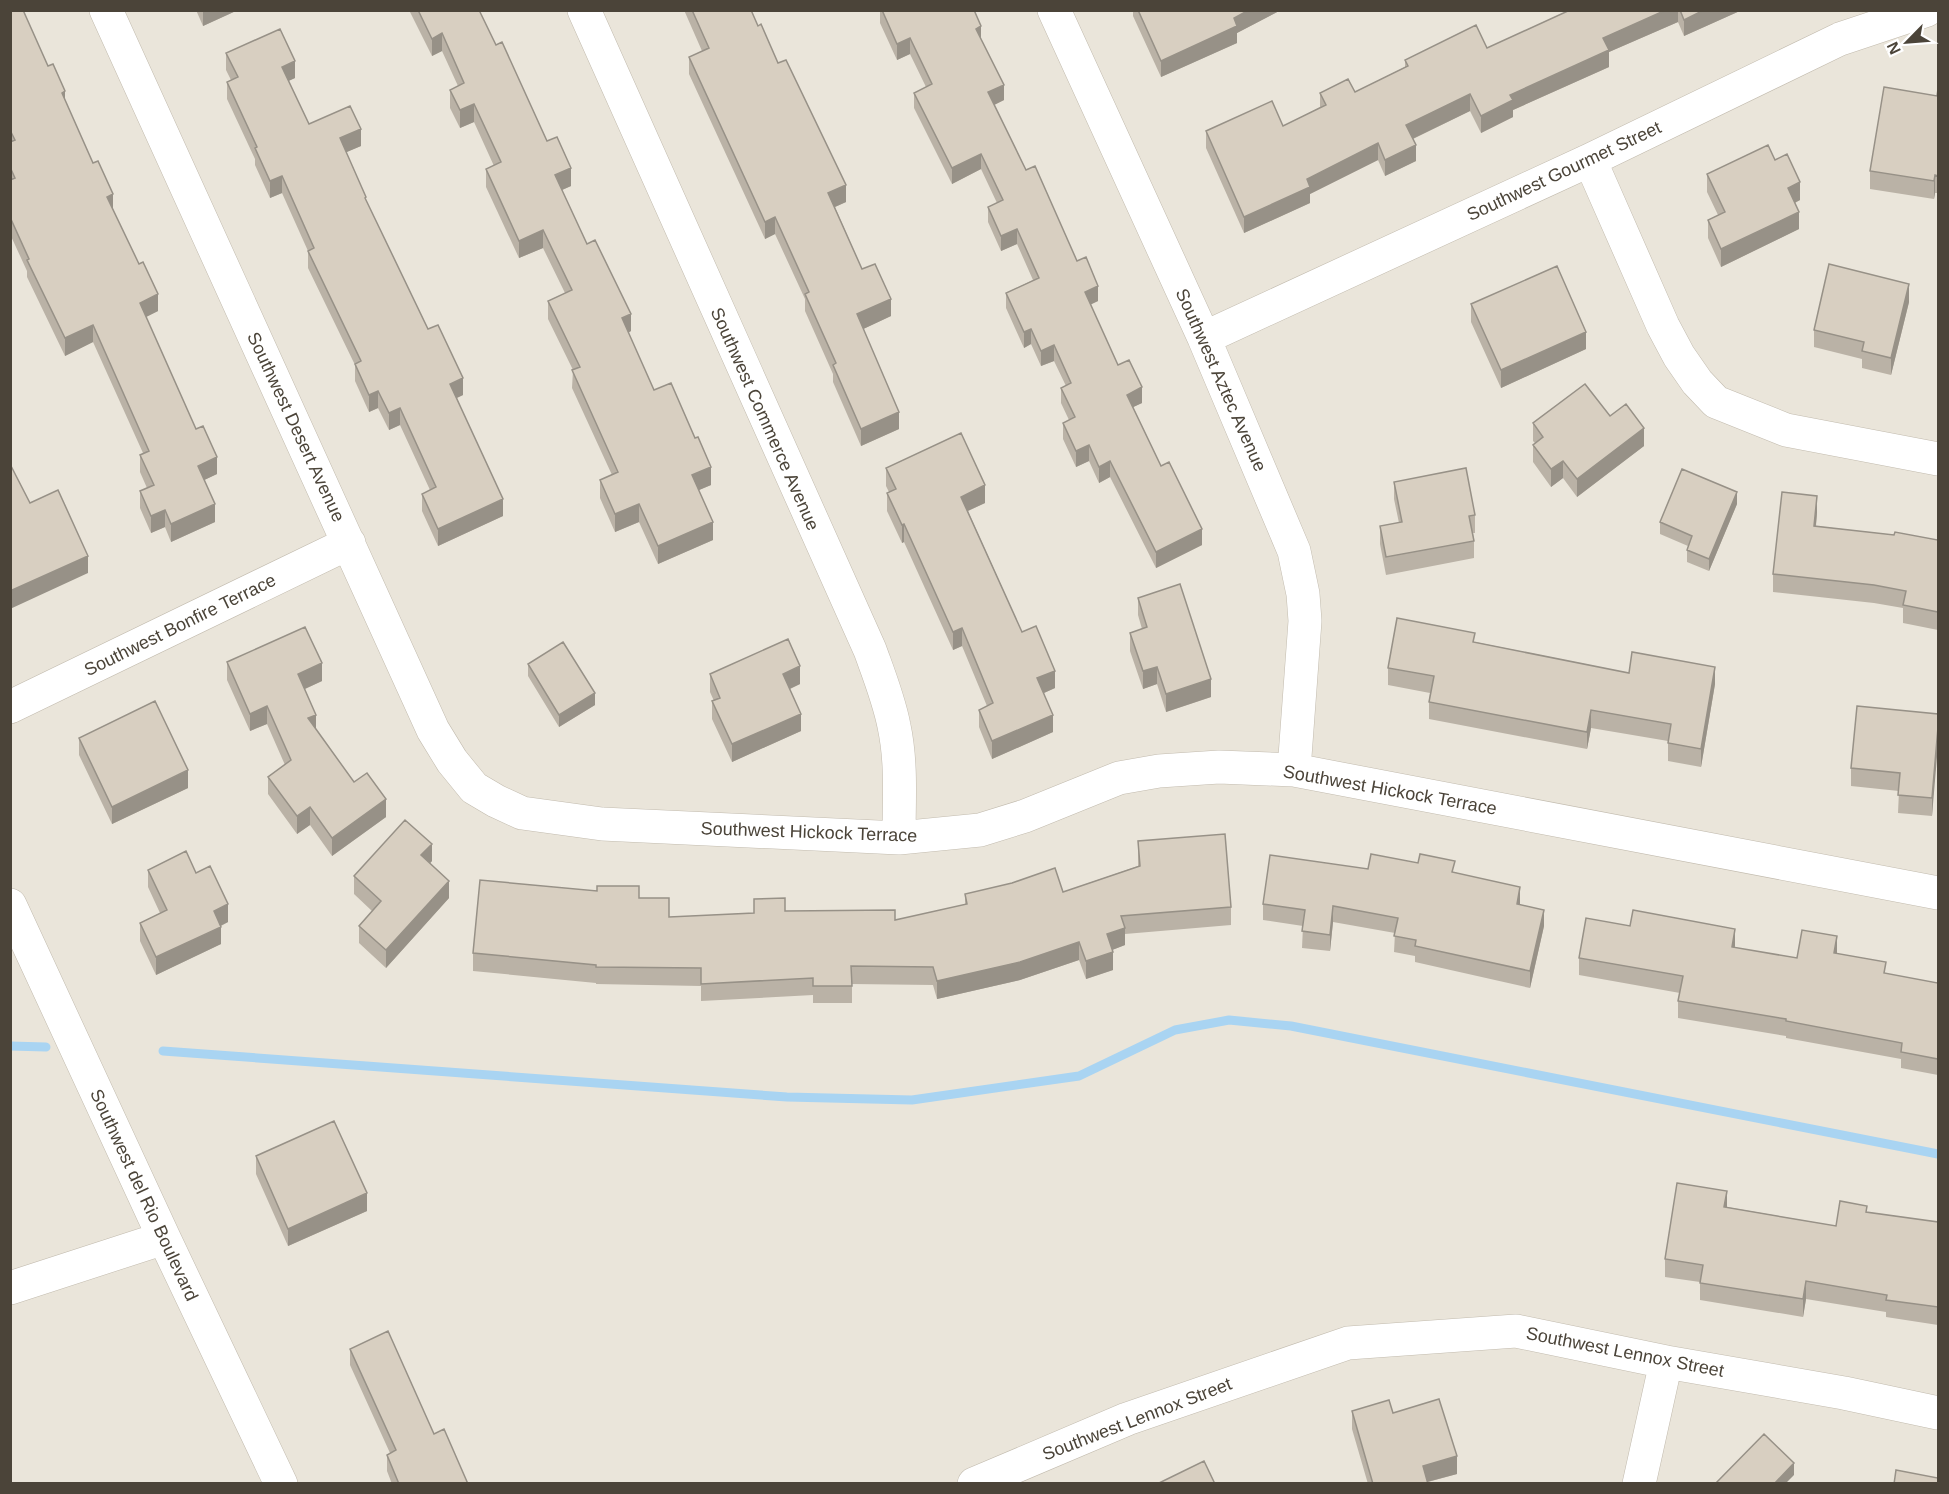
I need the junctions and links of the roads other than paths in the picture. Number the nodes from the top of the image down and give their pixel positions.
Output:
1 (106, 10) edge
2 (584, 10) edge
3 (1054, 10) edge
4 (1927, 10) edge
5 (1590, 160) junction
6 (1204, 338) junction
7 (1938, 459) edge
8 (349, 543) junction
9 (10, 707) edge
10 (1294, 770) junction
11 (522, 813) joint
12 (899, 838) junction
13 (1938, 893) edge
14 (10, 905) edge
15 (164, 1238) junction
16 (10, 1288) edge
17 (1666, 1362) junction
18 (1938, 1413) edge
19 (281, 1484) edge
20 (974, 1484) edge
21 (1639, 1484) edge

1 - 8 street, Southwest Desert Avenue
2 - 12 street, Southwest Commerce Avenue
3 - 6 street, Southwest Aztec Avenue
4 - 5 street, Southwest Gourmet Street
5 - 6 street, Southwest Gourmet Street
5 - 7 street
6 - 10 street, Southwest Aztec Avenue
8 - 9 street, Southwest Bonfire Terrace
8 - 11 street, Southwest Desert Avenue
10 - 12 street, Southwest Hickock Terrace
10 - 13 street, Southwest Hickock Terrace
11 - 12 street, Southwest Hickock Terrace
14 - 15 street, Southwest del Rio Boulevard
15 - 16 street
15 - 19 street, Southwest del Rio Boulevard
17 - 18 street, Southwest Lennox Street
17 - 20 street, Southwest Lennox Street
17 - 21 street

